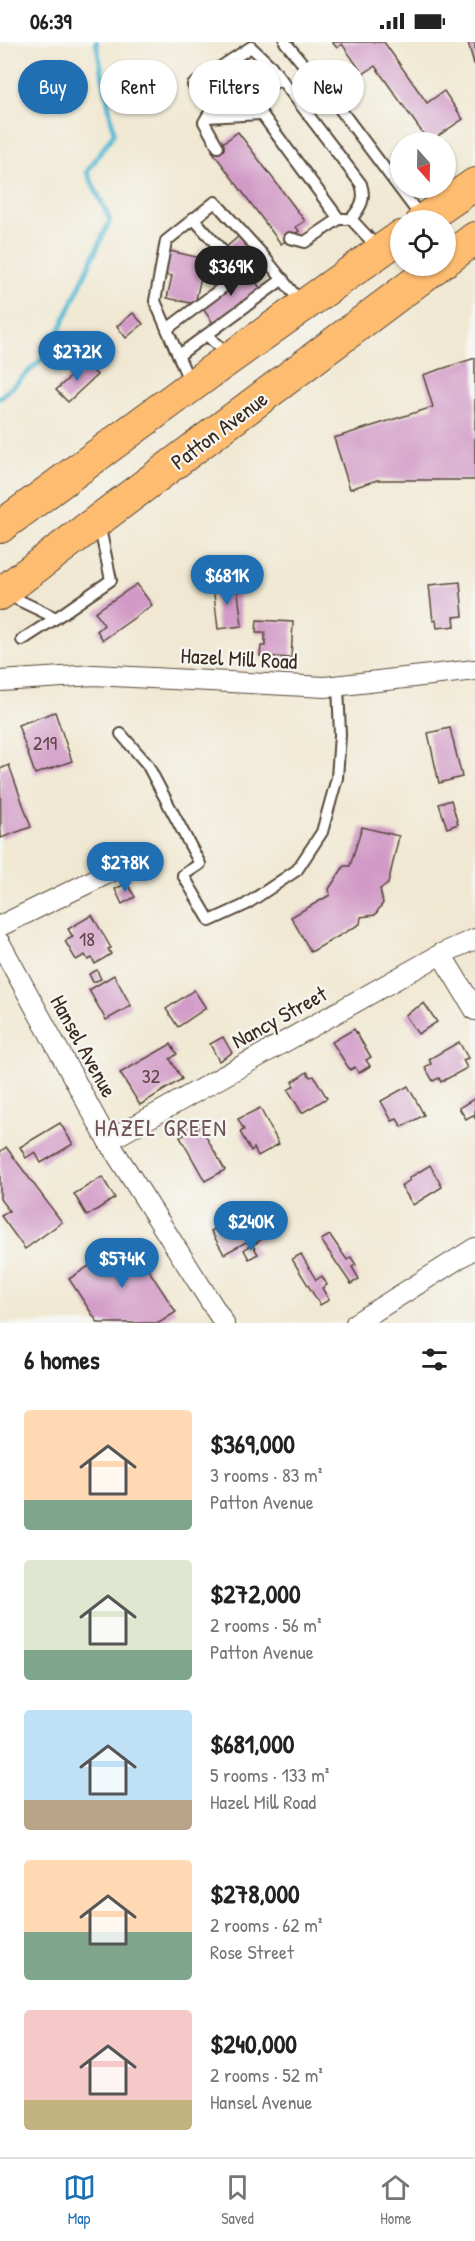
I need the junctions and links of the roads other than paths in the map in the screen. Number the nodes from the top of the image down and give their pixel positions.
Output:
1 (285, 42) edge
2 (231, 60) edge
3 (265, 60) edge
4 (281, 79) edge
5 (209, 114) edge
6 (261, 114) joint
7 (207, 117) junction
8 (218, 147) dead end
9 (475, 184) edge
10 (416, 210) edge
11 (437, 210) edge
12 (193, 218) junction
13 (339, 219) junction
14 (351, 219) junction
15 (290, 238) dead end
16 (475, 238) edge
17 (390, 243) edge
18 (390, 245) edge
19 (456, 252) edge
20 (262, 254) junction
21 (242, 273) junction
22 (424, 276) edge
23 (283, 279) junction
24 (304, 307) junction
25 (167, 329) junction
26 (207, 334) junction
27 (179, 355) junction
28 (230, 358) junction
29 (192, 386) junction
30 (98, 521) junction
31 (0, 527) edge
32 (1, 593) edge
33 (56, 618) junction
34 (22, 640) dead end
35 (475, 670) edge
36 (0, 681) edge
37 (338, 685) junction
38 (121, 734) dead end
39 (135, 860) dead end
40 (0, 926) edge
41 (475, 939) edge
42 (0, 943) edge
43 (441, 954) junction
44 (475, 1010) edge
45 (108, 1141) junction
46 (475, 1248) edge
47 (224, 1323) edge
48 (356, 1323) edge

1 - 10 lane
2 - 3 lane
4 - 14 lane
5 - 7 lane
6 - 7 lane
6 - 13 lane
7 - 8 lane
9 - 11 main road
12 - 20 lane
12 - 21 lane
12 - 25 lane
13 - 14 lane
13 - 15 lane
14 - 17 lane
16 - 19 main road
18 - 24 main road
20 - 21 lane
20 - 23 lane
21 - 25 lane
22 - 30 main road, Patton Avenue
23 - 24 lane
23 - 26 lane
24 - 28 main road
25 - 27 lane
26 - 27 lane
26 - 28 lane
27 - 29 lane
28 - 29 main road
29 - 31 main road
30 - 32 main road, Patton Avenue
30 - 33 lane
32 - 33 lane
33 - 34 lane
35 - 37 street, Hazel Mill Road
36 - 37 street, Hazel Mill Road
37 - 38 lane
39 - 40 street
41 - 43 street, Nancy Street
42 - 45 street, Hansel Avenue
43 - 44 street
43 - 45 street, Nancy Street
45 - 47 street, Hansel Avenue
46 - 48 street

